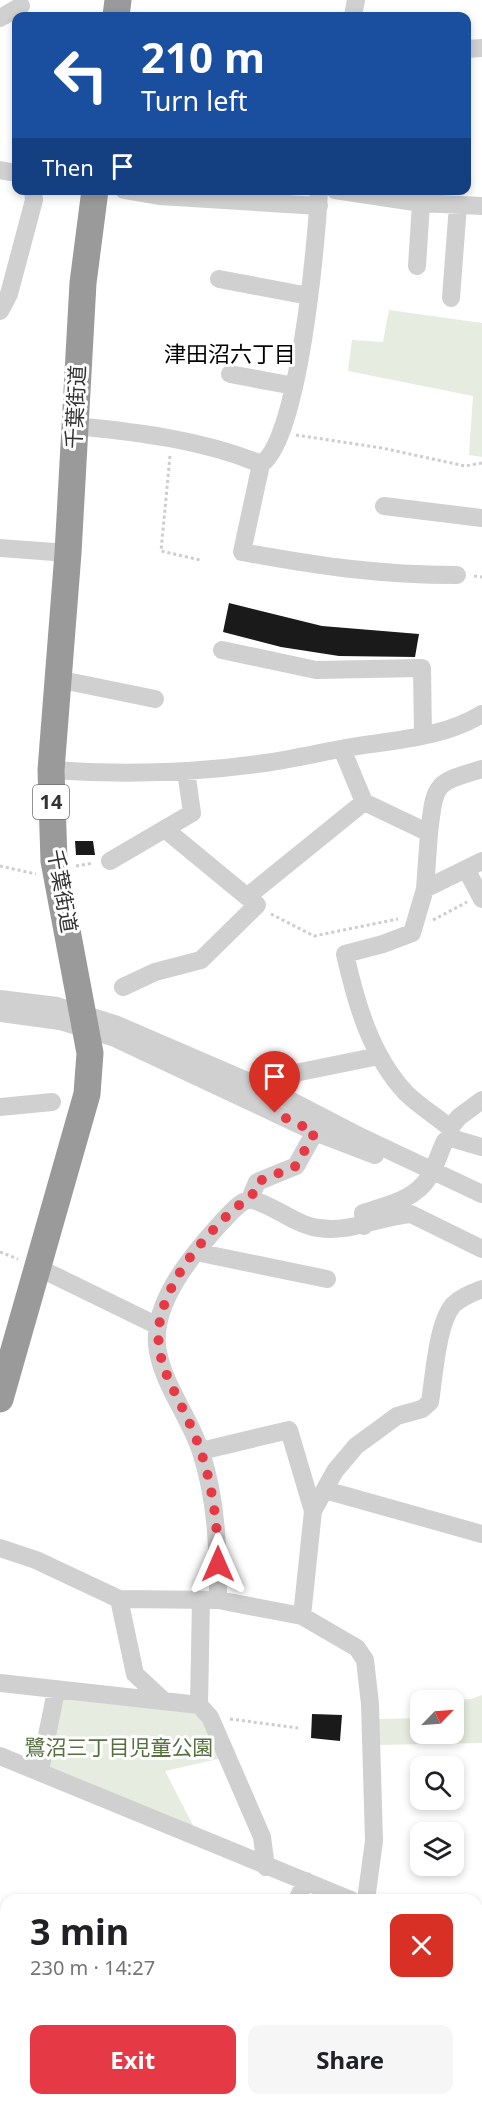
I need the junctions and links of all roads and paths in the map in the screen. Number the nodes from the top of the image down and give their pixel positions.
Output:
1 (34, 195) edge
2 (94, 195) edge
3 (153, 195) edge
4 (370, 195) edge
5 (319, 198) edge
6 (421, 202) junction
7 (458, 205) junction
8 (482, 206) edge
9 (417, 266) dead end
10 (219, 279) dead end
11 (309, 296) junction
12 (451, 298) dead end
13 (0, 311) edge
14 (230, 374) dead end
15 (294, 386) junction
16 (75, 426) junction
17 (282, 433) junction
18 (175, 439) junction
19 (482, 463) edge
20 (261, 464) junction
21 (384, 506) dead end
22 (482, 518) edge
23 (0, 548) edge
24 (68, 553) junction
25 (200, 560) dead end
26 (457, 575) dead end
27 (222, 650) dead end
28 (57, 679) junction
29 (155, 699) dead end
30 (482, 714) edge
31 (423, 736) junction
32 (342, 749) junction
33 (482, 769) edge
34 (51, 770) junction
35 (186, 771) junction
36 (364, 802) junction
37 (166, 830) junction
38 (429, 833) junction
39 (110, 861) joint
40 (474, 865) edge
41 (0, 866) edge
42 (71, 866) dead end
43 (40, 875) dead end
44 (425, 889) junction
45 (481, 897) edge
46 (252, 901) junction
47 (418, 914) junction
48 (412, 933) junction
49 (123, 987) dead end
50 (0, 999) edge
51 (0, 1013) edge
52 (86, 1020) junction
53 (380, 1056) junction
54 (282, 1096) junction
55 (482, 1100) edge
56 (52, 1102) dead end
57 (0, 1107) edge
58 (315, 1132) junction
59 (451, 1133) junction
60 (482, 1147) edge
61 (431, 1174) junction
62 (482, 1194) edge
63 (250, 1199) junction
64 (482, 1203) edge
65 (364, 1226) junction
66 (482, 1250) edge
67 (195, 1252) junction
68 (39, 1268) junction
69 (327, 1279) dead end
70 (482, 1289) edge
71 (158, 1326) junction
72 (0, 1399) edge
73 (201, 1452) junction
74 (325, 1490) junction
75 (313, 1511) junction
76 (482, 1534) edge
77 (0, 1548) edge
78 (119, 1599) junction
79 (210, 1600) junction
80 (302, 1616) junction
81 (0, 1683) edge
82 (56, 1691) junction
83 (164, 1701) junction
84 (205, 1711) junction
85 (298, 1728) dead end
86 (0, 1756) edge
87 (40, 1770) junction
88 (266, 1867) junction
89 (306, 1881) junction
90 (300, 1894) edge
91 (337, 1894) edge
92 (367, 1894) edge

1 - 13 street
2 - 16 highway, 千葉街道 / 14
3 - 5 street
4 - 6 street
5 - 11 street
6 - 7 street
6 - 9 street
7 - 8 street
7 - 12 street
10 - 11 street
11 - 15 street
14 - 15 street
15 - 17 street
16 - 18 street
16 - 24 highway, 千葉街道 / 14
17 - 19 path
17 - 20 street
18 - 20 street
18 - 25 path
20 - 26 street
21 - 22 street
23 - 24 street
24 - 28 highway, 千葉街道 / 14
27 - 31 street
28 - 29 street
28 - 34 highway, 千葉街道 / 14
30 - 31 street
31 - 32 street
32 - 35 street
32 - 36 street
33 - 38 street
34 - 35 street
34 - 52 highway, 千葉街道 / 14
35 - 37 street
36 - 38 street
36 - 46 street
37 - 39 street
37 - 46 street
38 - 44 street
39 - 42 path
40 - 44 street
40 - 45 street
41 - 43 path
44 - 47 street
45 - 48 path
46 - 47 path
46 - 49 street
47 - 48 street
48 - 53 street
50 - 52 street
51 - 52 street
52 - 54 street
52 - 58 street
52 - 68 highway, 千葉街道 / 14
53 - 54 street
53 - 59 street
54 - 61 street
55 - 59 street
56 - 57 street
58 - 61 street
58 - 63 street
59 - 60 street
59 - 61 street
61 - 62 street
61 - 64 street
61 - 65 street
63 - 65 street
63 - 67 street
65 - 66 street
67 - 69 street
67 - 71 street
68 - 71 street
68 - 72 highway, 千葉街道 / 14
70 - 74 street
71 - 73 street
73 - 75 street
73 - 79 street
74 - 75 street
74 - 76 street
75 - 80 street
77 - 78 street
78 - 79 street
78 - 83 street
79 - 80 street
79 - 84 street
80 - 92 street
81 - 82 street
82 - 83 street
82 - 87 street
83 - 84 street
84 - 85 path
84 - 88 street
86 - 87 street
87 - 88 street
88 - 89 street
89 - 90 street
89 - 91 street

